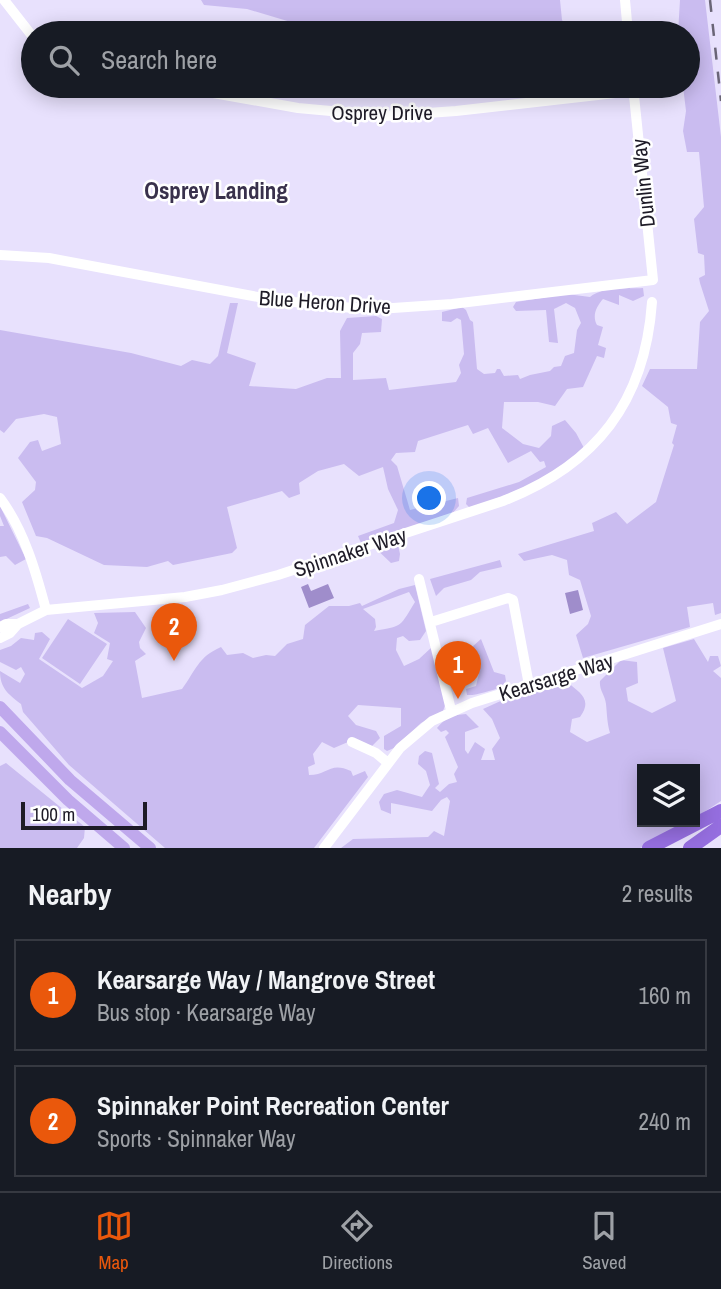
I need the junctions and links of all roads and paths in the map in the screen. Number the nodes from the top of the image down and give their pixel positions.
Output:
1 (4, 0) edge
2 (625, 0) edge
3 (627, 21) edge
4 (21, 22) edge
5 (242, 98) edge
6 (554, 98) edge
7 (634, 98) edge
8 (0, 255) edge
9 (653, 280) joint
10 (652, 302) dead end
11 (0, 498) edge
12 (419, 579) dead end
13 (46, 610) junction
14 (430, 622) junction
15 (18, 624) junction
16 (721, 624) edge
17 (0, 627) edge
18 (0, 638) edge
19 (529, 685) junction
20 (0, 707) edge
21 (451, 710) junction
22 (0, 732) edge
23 (352, 742) dead end
24 (388, 763) junction
25 (721, 811) edge
26 (721, 826) edge
27 (124, 848) edge
28 (150, 848) edge
29 (324, 848) edge
30 (649, 848) edge
31 (690, 848) edge

1 - 4 street
2 - 3 street
5 - 6 street, Osprey Drive
7 - 9 street, Dunlin Way
8 - 9 street, Blue Heron Drive
10 - 13 street, Spinnaker Way
11 - 13 street
12 - 14 street
13 - 15 street, Spinnaker Way
14 - 19 street
14 - 21 street
15 - 17 street, Spinnaker Way
15 - 18 street, Spinnaker Way
16 - 19 street, Kearsarge Way
19 - 21 street, Kearsarge Way
20 - 28 main road
21 - 24 street, Kearsarge Way
22 - 27 main road
23 - 24 street
24 - 29 street, Kearsarge Way
25 - 30 highway
26 - 31 highway

